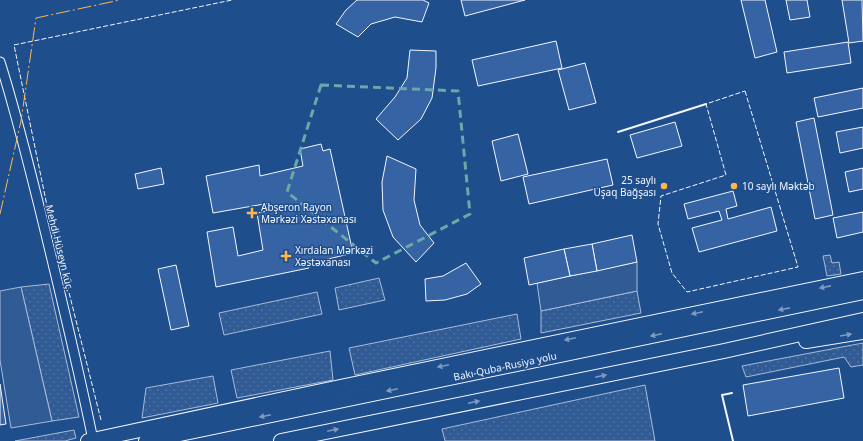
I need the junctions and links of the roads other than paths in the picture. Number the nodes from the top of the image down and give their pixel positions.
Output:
1 (0, 62) edge
2 (863, 279) edge
3 (863, 292) edge
4 (863, 320) edge
5 (863, 332) edge
6 (738, 348) junction
7 (91, 440) edge
8 (146, 441) edge
9 (281, 441) edge

1 - 7 street, Mehdi Hüseyn küç.
2 -> 7 highway
3 -> 8 highway, Bakı-Quba-Rusiya yolu
4 - 6 highway
6 -> 5 highway
9 -> 6 highway

